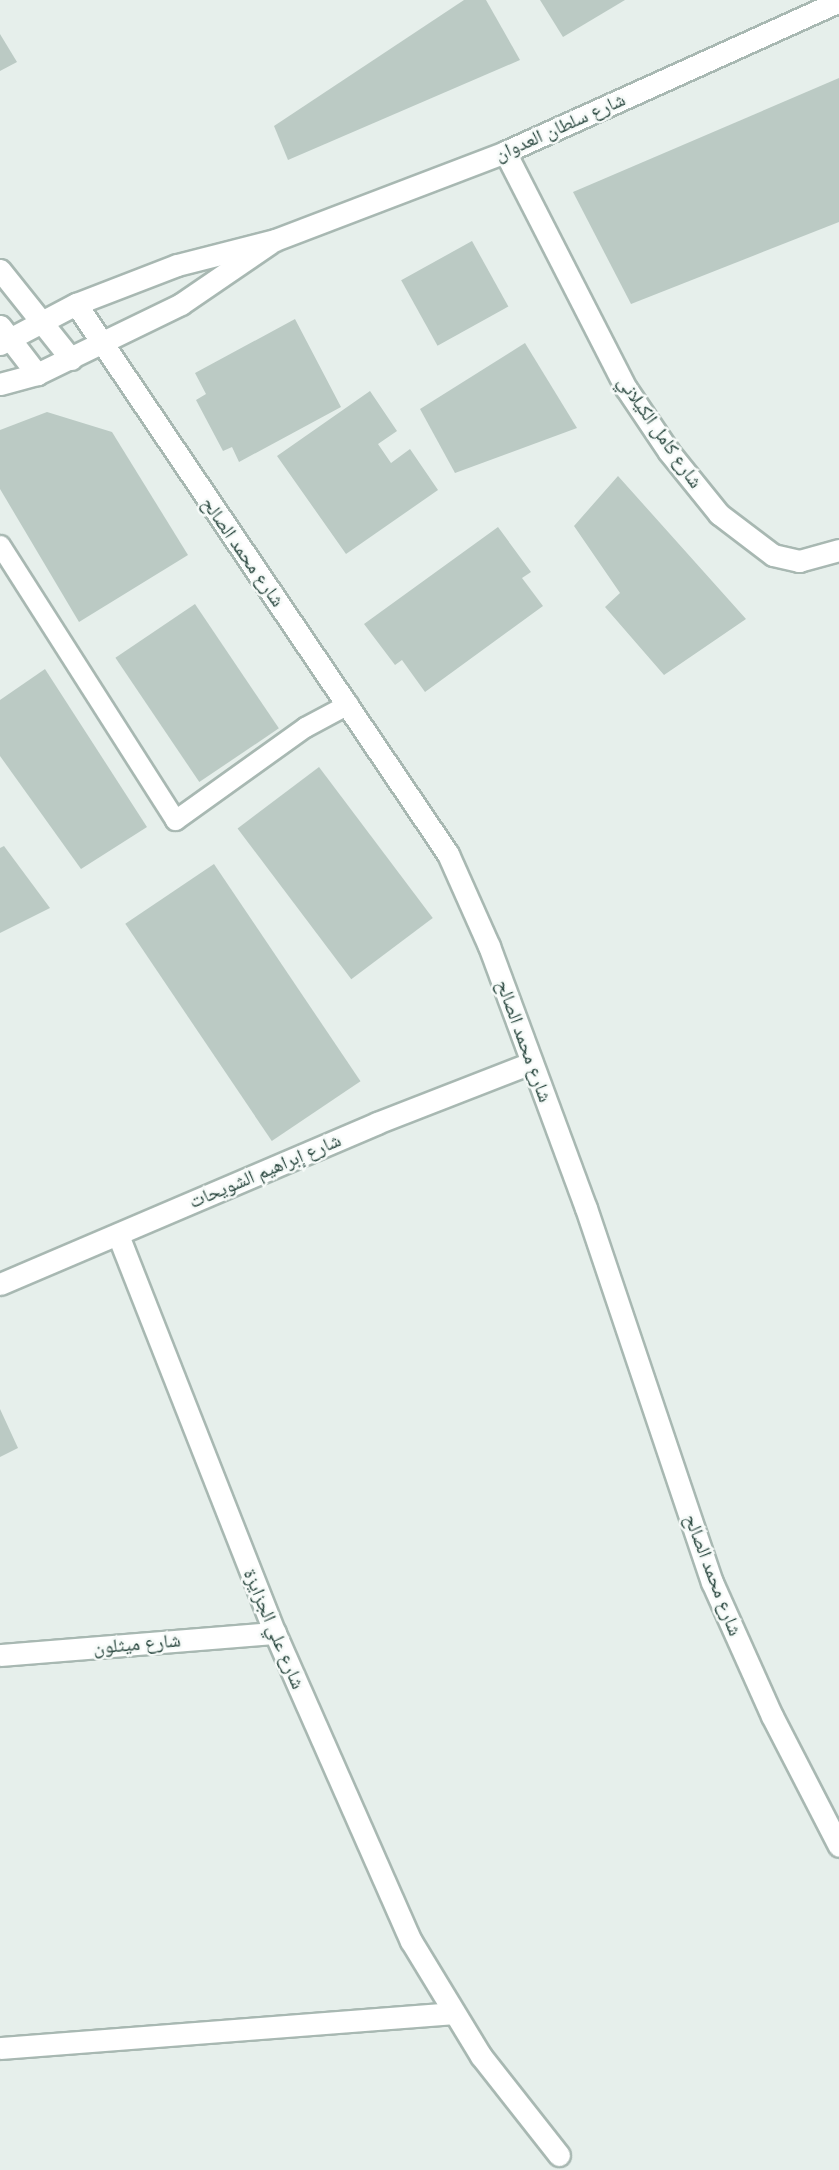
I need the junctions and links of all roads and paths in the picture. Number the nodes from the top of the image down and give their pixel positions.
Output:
1 (839, 1) edge
2 (505, 152) junction
3 (275, 240) junction
4 (0, 270) edge
5 (76, 304) junction
6 (42, 320) junction
7 (3, 336) edge
8 (102, 345) junction
9 (71, 359) junction
10 (37, 374) junction
11 (0, 384) edge
12 (0, 545) edge
13 (839, 550) edge
14 (348, 704) junction
15 (531, 1063) junction
16 (118, 1235) junction
17 (0, 1284) edge
18 (275, 1633) junction
19 (0, 1655) edge
20 (839, 1846) edge
21 (452, 2013) junction
22 (0, 2048) edge
23 (559, 2155) dead end

1 - 2 street, شارع سلطان العدوان
2 - 3 street, شارع سلطان العدوان
2 - 13 street, شارع كامل الكيلاني
3 - 5 street, شارع سلطان العدوان
3 - 8 street, شارع سلطان العدوان
4 - 6 street
5 - 6 street, شارع سلطان العدوان
5 - 8 street, شارع محمد الصالح
6 - 7 street, شارع سلطان العدوان
6 - 9 street
7 - 10 street
8 - 9 street, شارع سلطان العدوان
8 - 14 street, شارع محمد الصالح
9 - 10 street, شارع سلطان العدوان
10 - 11 street, شارع سلطان العدوان
12 - 14 lane
14 - 15 street, شارع محمد الصالح
15 - 16 street, شارع إبراهيم الشويحات
15 - 20 street, شارع محمد الصالح
16 - 17 street, شارع إبراهيم الشويحات
16 - 18 street, شارع علي الجزايزة
18 - 19 street, شارع ميثلون
18 - 21 street, شارع علي الجزايزة
21 - 22 street
21 - 23 street, شارع علي الجزايزة

